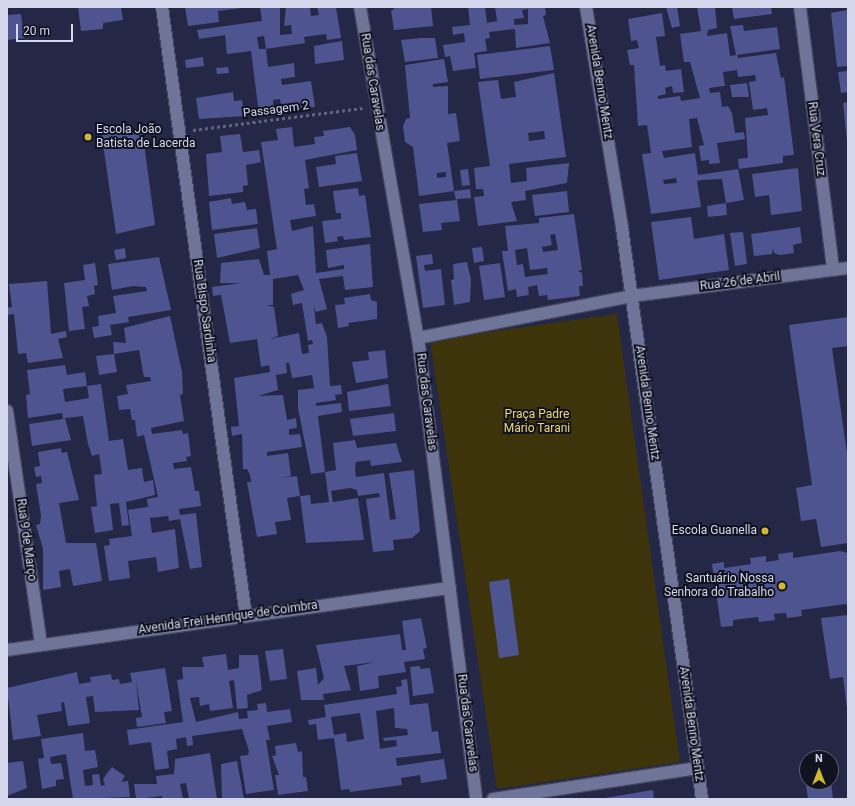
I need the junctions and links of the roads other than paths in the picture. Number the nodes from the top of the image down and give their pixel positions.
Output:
1 (162, 7) edge
2 (360, 7) edge
3 (586, 7) edge
4 (800, 7) edge
5 (848, 268) edge
6 (833, 270) junction
7 (632, 296) junction
8 (418, 338) junction
9 (7, 411) edge
10 (450, 588) junction
11 (246, 616) junction
12 (41, 645) junction
13 (7, 650) edge
14 (697, 768) junction
15 (476, 799) edge
16 (493, 799) edge
17 (702, 799) edge

1 - 11 street, Rua Bispo Sardinha
2 - 8 street, Rua das Caravelas
3 - 7 street, Avenida Benno Mentz
4 - 6 street, Rua Vera Cruz
5 - 6 street, Rua 26 de Abril
6 - 7 street, Rua 26 de Abril
7 - 8 street
7 - 14 street, Avenida Benno Mentz
8 - 10 street, Rua das Caravelas
9 - 12 street, Rua 9 de Março
10 - 11 street, Avenida Frei Henrique de Coimbra
10 - 15 street, Rua das Caravelas
11 - 12 street, Avenida Frei Henrique de Coimbra
12 - 13 street, Avenida Frei Henrique de Coimbra
14 - 16 street
14 - 17 street, Avenida Benno Mentz

